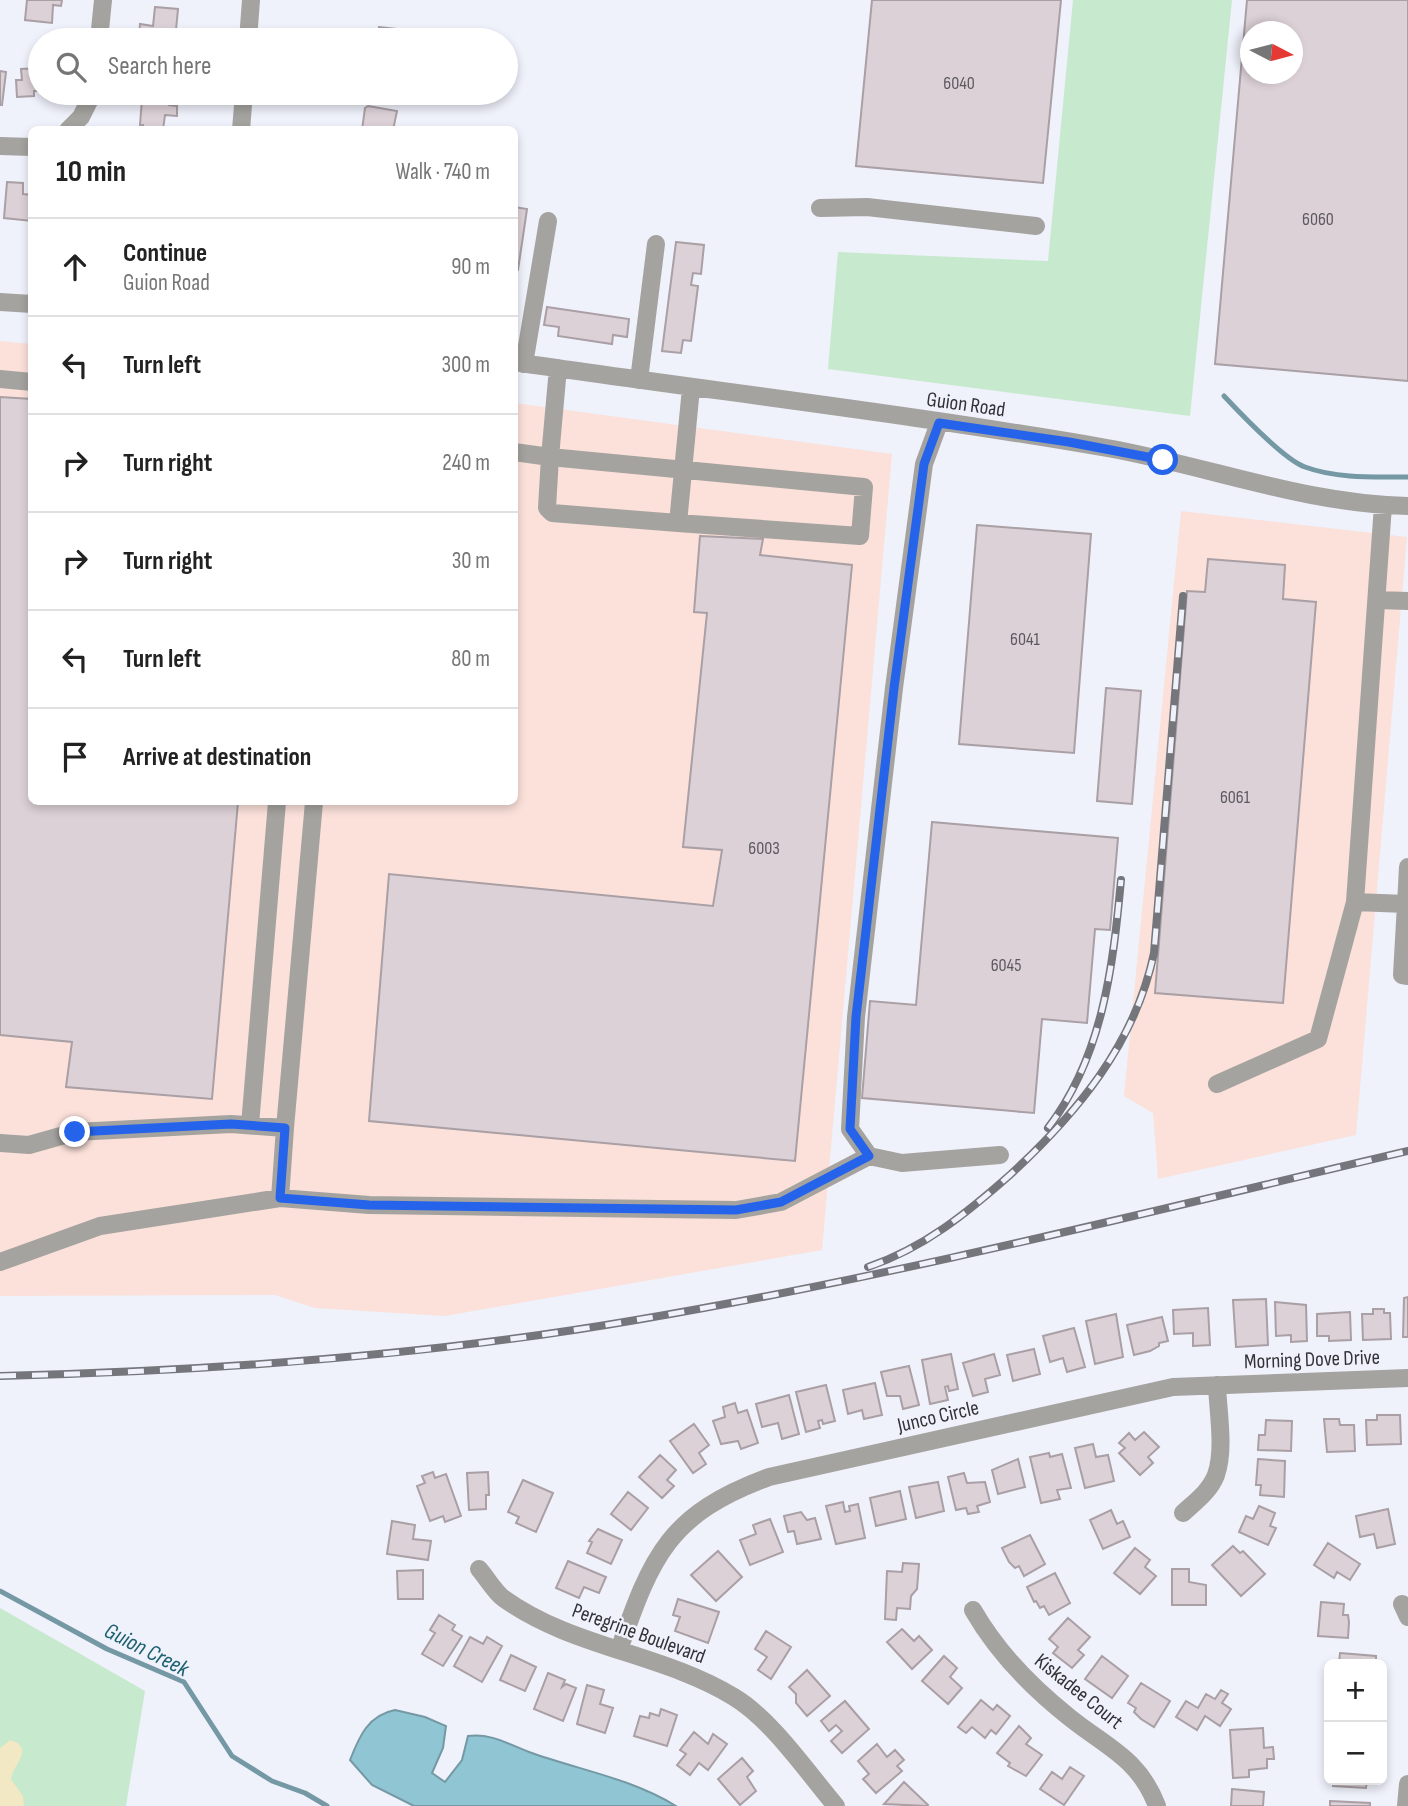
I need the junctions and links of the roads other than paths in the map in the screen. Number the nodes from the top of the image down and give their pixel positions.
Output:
1 (103, 0) edge
2 (251, 0) edge
3 (100, 28) edge
4 (249, 28) edge
5 (87, 105) edge
6 (243, 105) edge
7 (72, 126) edge
8 (241, 126) edge
9 (0, 146) edge
10 (28, 147) edge
11 (820, 208) dead end
12 (548, 222) dead end
13 (1036, 226) dead end
14 (656, 244) dead end
15 (0, 302) edge
16 (28, 304) edge
17 (519, 363) edge
18 (558, 368) junction
19 (0, 379) edge
20 (639, 380) junction
21 (28, 382) edge
22 (691, 388) junction
23 (939, 423) junction
24 (518, 453) edge
25 (550, 457) junction
26 (684, 471) junction
27 (1383, 505) junction
28 (1408, 506) edge
29 (678, 523) junction
30 (1378, 600) junction
31 (1408, 601) edge
32 (277, 805) edge
33 (314, 805) edge
34 (1408, 867) edge
35 (1355, 902) junction
36 (1406, 904) junction
37 (1408, 976) edge
38 (1217, 1084) dead end
39 (250, 1125) junction
40 (285, 1128) junction
41 (0, 1143) edge
42 (869, 1156) junction
43 (1000, 1156) dead end
44 (280, 1198) junction
45 (0, 1262) edge
46 (1408, 1378) edge
47 (1217, 1385) junction
48 (1183, 1513) dead end
49 (480, 1569) dead end
50 (972, 1610) dead end
51 (619, 1650) junction
52 (1408, 1784) edge
53 (836, 1806) edge
54 (1157, 1806) edge
55 (1406, 1806) edge

1 - 3 street
2 - 4 street
5 - 7 street
6 - 8 street
9 - 10 street
11 - 13 street
12 - 17 street
14 - 20 street
15 - 16 street
17 - 18 street, Guion Road
18 - 20 street, Guion Road
18 - 25 street
19 - 21 street
20 - 22 street, Guion Road
22 - 23 street, Guion Road
22 - 26 street
23 - 27 street, Guion Road
23 - 42 street
24 - 25 street
25 - 26 street
25 - 29 street
26 - 29 street
26 - 29 street
27 - 28 street, Guion Road
27 - 30 street
30 - 31 street
30 - 35 street
32 - 39 street
33 - 40 street
34 - 36 street
35 - 36 street
35 - 38 street
36 - 37 street
39 - 40 street
39 - 41 street
40 - 44 street
42 - 43 street
42 - 44 street
44 - 45 street
46 - 47 street, Morning Dove Drive
47 - 48 street
47 - 51 street, Junco Circle
49 - 51 street, Peregrine Boulevard
50 - 54 street, Kiskadee Court
51 - 53 street, Peregrine Boulevard
52 - 55 street

